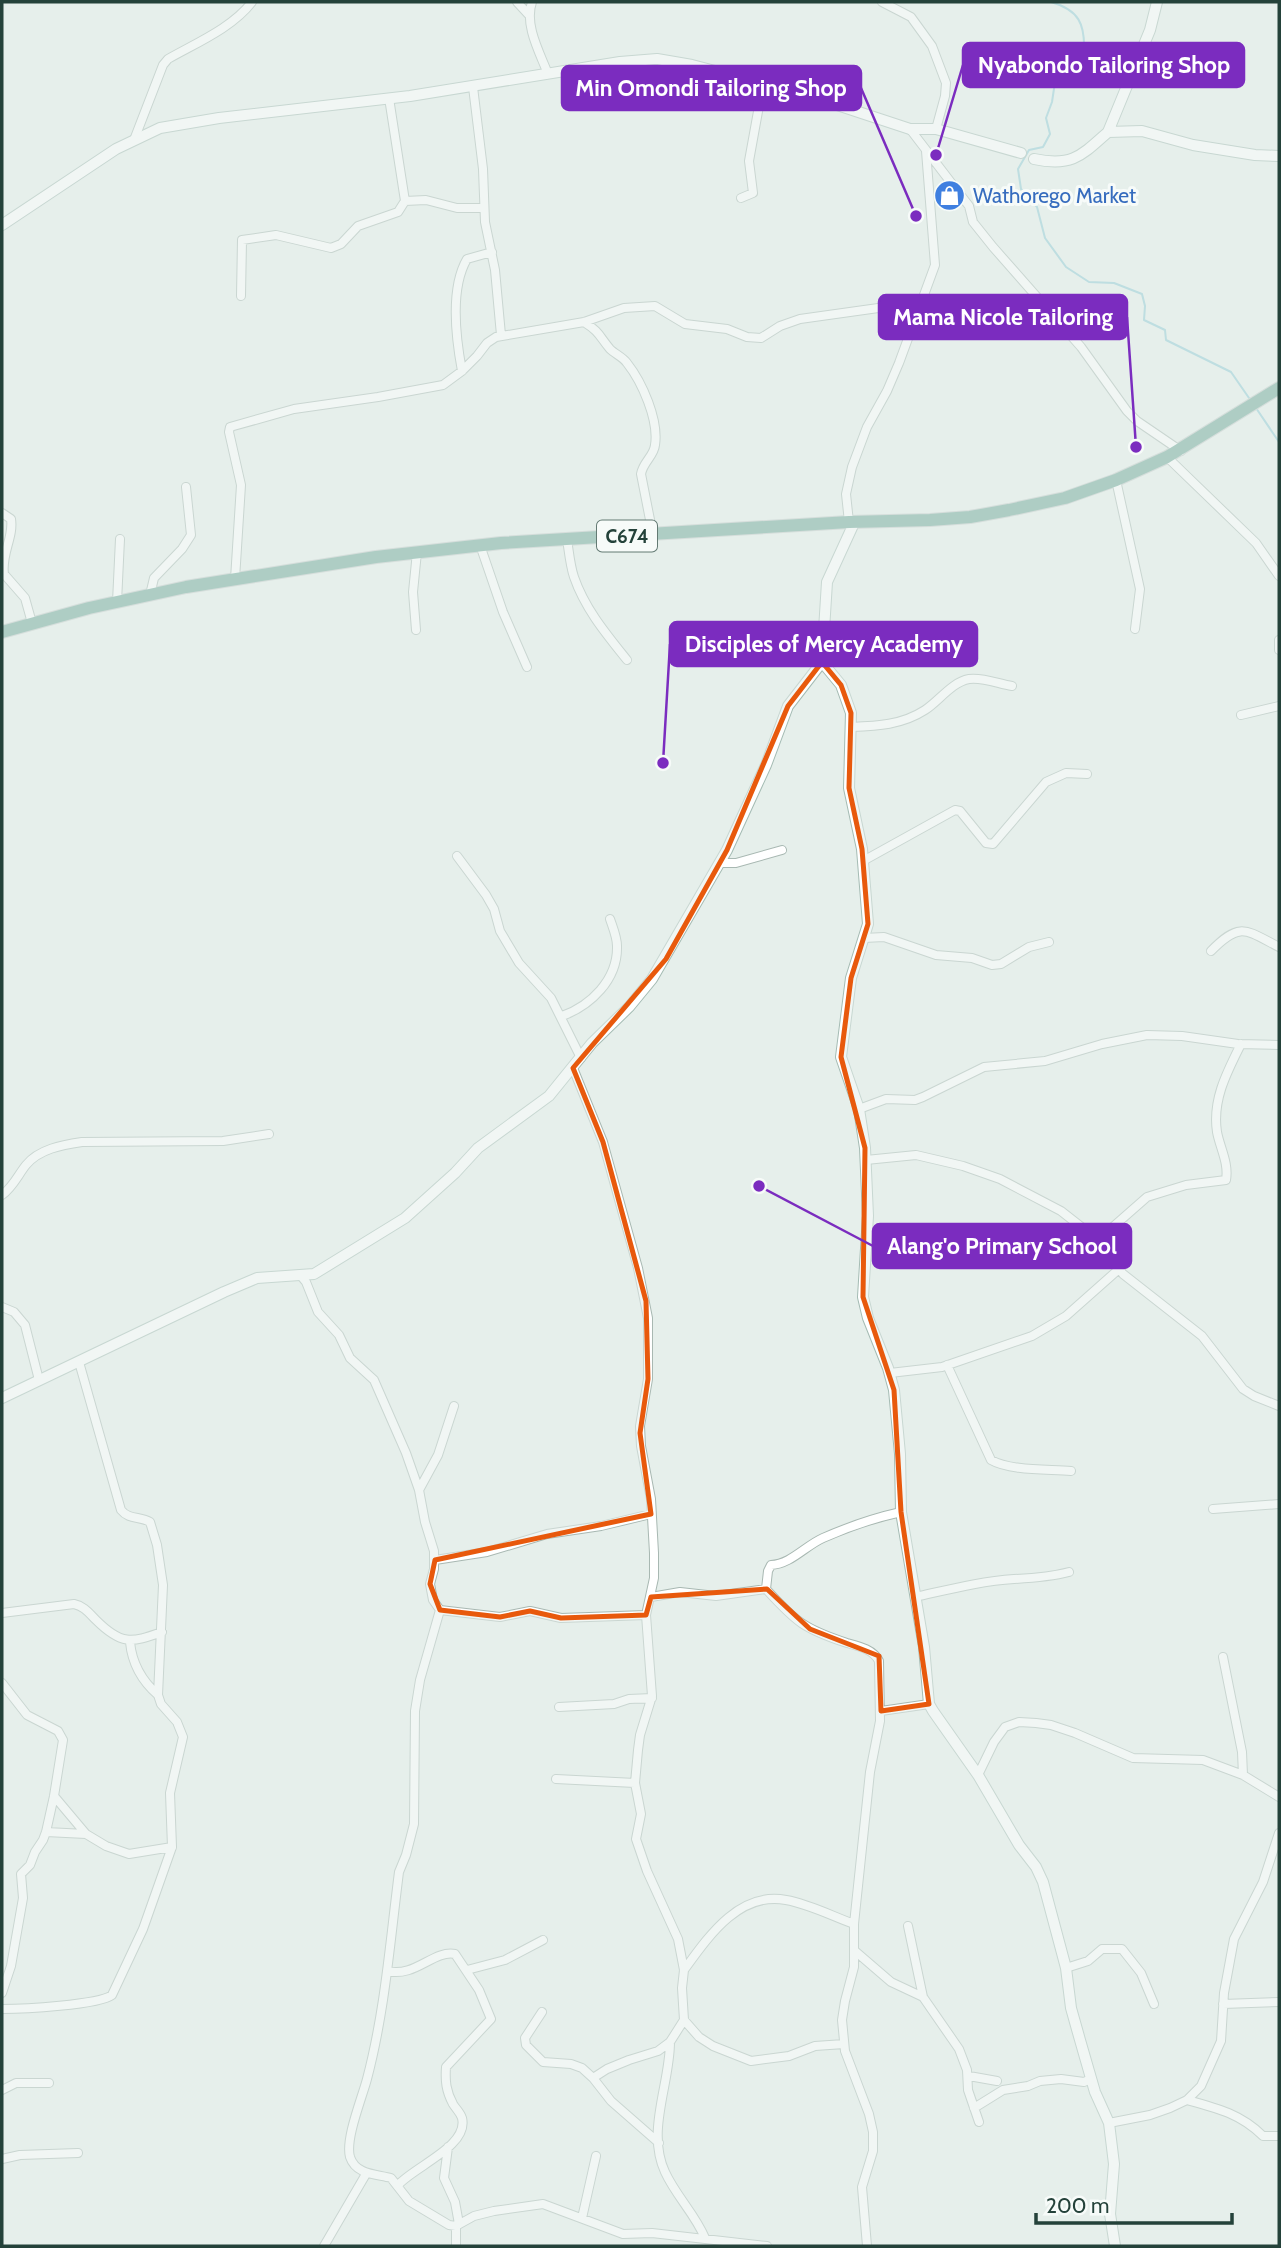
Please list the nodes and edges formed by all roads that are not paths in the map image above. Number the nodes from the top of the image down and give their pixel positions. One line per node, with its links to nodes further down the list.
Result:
1 (252, 2): 14 (street)
2 (517, 2): 6 (street)
3 (532, 2): 6 (street)
4 (883, 2): 12 (street)
5 (1157, 2): 13 (street)
6 (529, 15): 7 (street)
7 (548, 74): 8 (street); 9 (street)
8 (763, 84): 11 (street); 19 (street)
9 (473, 87): 10 (street); 21 (street)
10 (389, 99): 14 (street); 20 (street)
11 (910, 129): 12 (street); 15 (street)
12 (936, 129): 16 (street)
13 (1108, 132): 17 (street); 18 (street)
14 (134, 140): 22 (street)
15 (926, 151): 25 (street); 30 (street)
16 (1021, 153): 18 (street)
17 (1279, 156)
18 (1034, 159)
19 (740, 198)
20 (405, 201): 21 (street); 24 (street)
21 (484, 208): 23 (street)
22 (2, 225)
23 (492, 252): 27 (street); 28 (street)
24 (241, 296)
25 (921, 302): 26 (street); 34 (street)
26 (584, 322): 27 (street); 35 (street)
27 (500, 335): 28 (street)
28 (462, 371): 41 (street)
29 (1279, 388): 30 (main road, C674)
30 (1173, 452): 31 (main road, C674); 40 (street)
31 (1116, 480): 34 (main road, C674); 45 (street)
32 (186, 487): 42 (street)
33 (2, 513): 44 (street)
34 (852, 522): 35 (main road, C674); 51 (street)
35 (653, 535): 37 (main road, C674)
36 (120, 539): 43 (street)
37 (566, 539): 38 (main road, C674); 50 (street)
38 (480, 545): 39 (main road, C674); 52 (street)
39 (417, 552): 41 (main road, C674); 46 (street)
40 (1279, 576)
41 (235, 579): 42 (main road, C674)
42 (150, 595): 43 (main road, C674)
43 (117, 602): 44 (main road, C674)
44 (33, 624): 47 (main road, C674)
45 (1135, 629)
46 (416, 630)
47 (2, 632)
48 (1279, 640): 49 (street)
49 (1279, 650)
50 (627, 660)
51 (821, 662): 56 (street); 61 (street)
52 (527, 667)
53 (1012, 686): 56 (street)
54 (1279, 706): 55 (street)
55 (1241, 715)
56 (851, 727): 60 (street)
57 (1087, 775): 60 (street)
58 (782, 850): 61 (street)
59 (457, 856): 67 (street)
60 (863, 861): 63 (street)
61 (720, 863): 70 (street)
62 (610, 919): 67 (street)
63 (864, 938): 64 (street); 72 (street)
64 (1049, 942)
65 (1279, 947): 66 (street)
66 (1211, 951)
67 (562, 1016): 70 (street)
68 (1241, 1044): 69 (street); 72 (street); 76 (street)
69 (1279, 1045)
70 (581, 1058): 71 (street)
71 (573, 1068): 78 (street); 92 (street)
72 (859, 1109): 74 (street)
73 (269, 1134): 75 (street)
74 (866, 1160): 76 (street); 82 (street)
75 (2, 1195)
76 (1098, 1240): 77 (street)
77 (1119, 1269): 81 (street); 86 (street)
78 (301, 1276): 80 (street); 88 (street)
79 (2, 1307): 83 (street)
80 (79, 1362): 83 (street); 101 (street)
81 (947, 1365): 82 (street); 87 (street)
82 (890, 1373): 91 (street)
83 (39, 1380): 84 (street)
84 (2, 1398)
85 (454, 1406): 88 (street)
86 (1278, 1407)
87 (1071, 1471)
88 (419, 1490): 93 (street)
89 (1279, 1504): 90 (street)
90 (1213, 1509)
91 (901, 1512): 95 (street); 97 (street)
92 (651, 1514): 93 (street); 96 (street)
93 (435, 1560): 98 (street)
94 (1069, 1572): 97 (street)
95 (766, 1589): 96 (street); 109 (street)
96 (651, 1597): 100 (street)
97 (915, 1597): 107 (street)
98 (440, 1610): 100 (street); 129 (street)
99 (2, 1614): 102 (street)
100 (646, 1615): 106 (street)
101 (162, 1632): 102 (street); 105 (street)
102 (130, 1642): 105 (street)
103 (1223, 1657): 111 (street)
104 (2, 1683): 114 (street)
105 (158, 1695): 119 (street)
106 (652, 1698): 108 (street); 113 (street)
107 (929, 1703): 109 (street); 110 (street)
108 (559, 1707)
109 (881, 1711): 120 (street)
110 (978, 1775): 111 (street); 126 (street)
111 (1243, 1775): 115 (street)
112 (556, 1779): 113 (street)
113 (635, 1783): 128 (street)
114 (54, 1796): 116 (street); 118 (street)
115 (1279, 1797)
116 (46, 1832): 118 (street); 123 (street)
117 (1279, 1833): 134 (street)
118 (86, 1834): 119 (street)
119 (172, 1847): 135 (street)
120 (853, 1924): 125 (street); 128 (street)
121 (908, 1926): 131 (street)
122 (543, 1940): 127 (street)
123 (13, 1948): 124 (street); 130 (street)
124 (2, 1949)
125 (855, 1951): 131 (street); 139 (street)
126 (1066, 1968): 133 (street); 142 (street)
127 (467, 1970): 129 (street); 152 (street)
128 (684, 1970): 137 (street)
129 (387, 1971): 156 (street)
130 (2, 1993)
131 (923, 1997): 140 (street)
132 (1279, 2002): 134 (street)
133 (1154, 2004)
134 (1223, 2004): 146 (street)
135 (2, 2010)
136 (542, 2012): 141 (street)
137 (684, 2020): 138 (street); 139 (street)
138 (670, 2042): 141 (street); 151 (street)
139 (844, 2044): 164 (street)
140 (969, 2076): 143 (street); 147 (street)
141 (593, 2078): 151 (street)
142 (1091, 2079): 147 (street); 149 (street)
143 (997, 2081)
144 (49, 2082): 145 (street)
145 (2, 2090)
146 (1187, 2100): 149 (street); 150 (street)
147 (974, 2108): 148 (street)
148 (979, 2122)
149 (1109, 2123): 165 (street)
150 (1279, 2136)
151 (659, 2143): 160 (street)
152 (448, 2147): 157 (street); 159 (street)
153 (78, 2153): 155 (street)
154 (596, 2156): 158 (street)
155 (2, 2159)
156 (366, 2174): 157 (street); 161 (street)
157 (398, 2185): 159 (street)
158 (582, 2218): 159 (street); 160 (street)
159 (457, 2225): 162 (street)
160 (711, 2241): 163 (street)
161 (324, 2246)
162 (456, 2246)
163 (767, 2246)
164 (867, 2246)
165 (1115, 2246)

